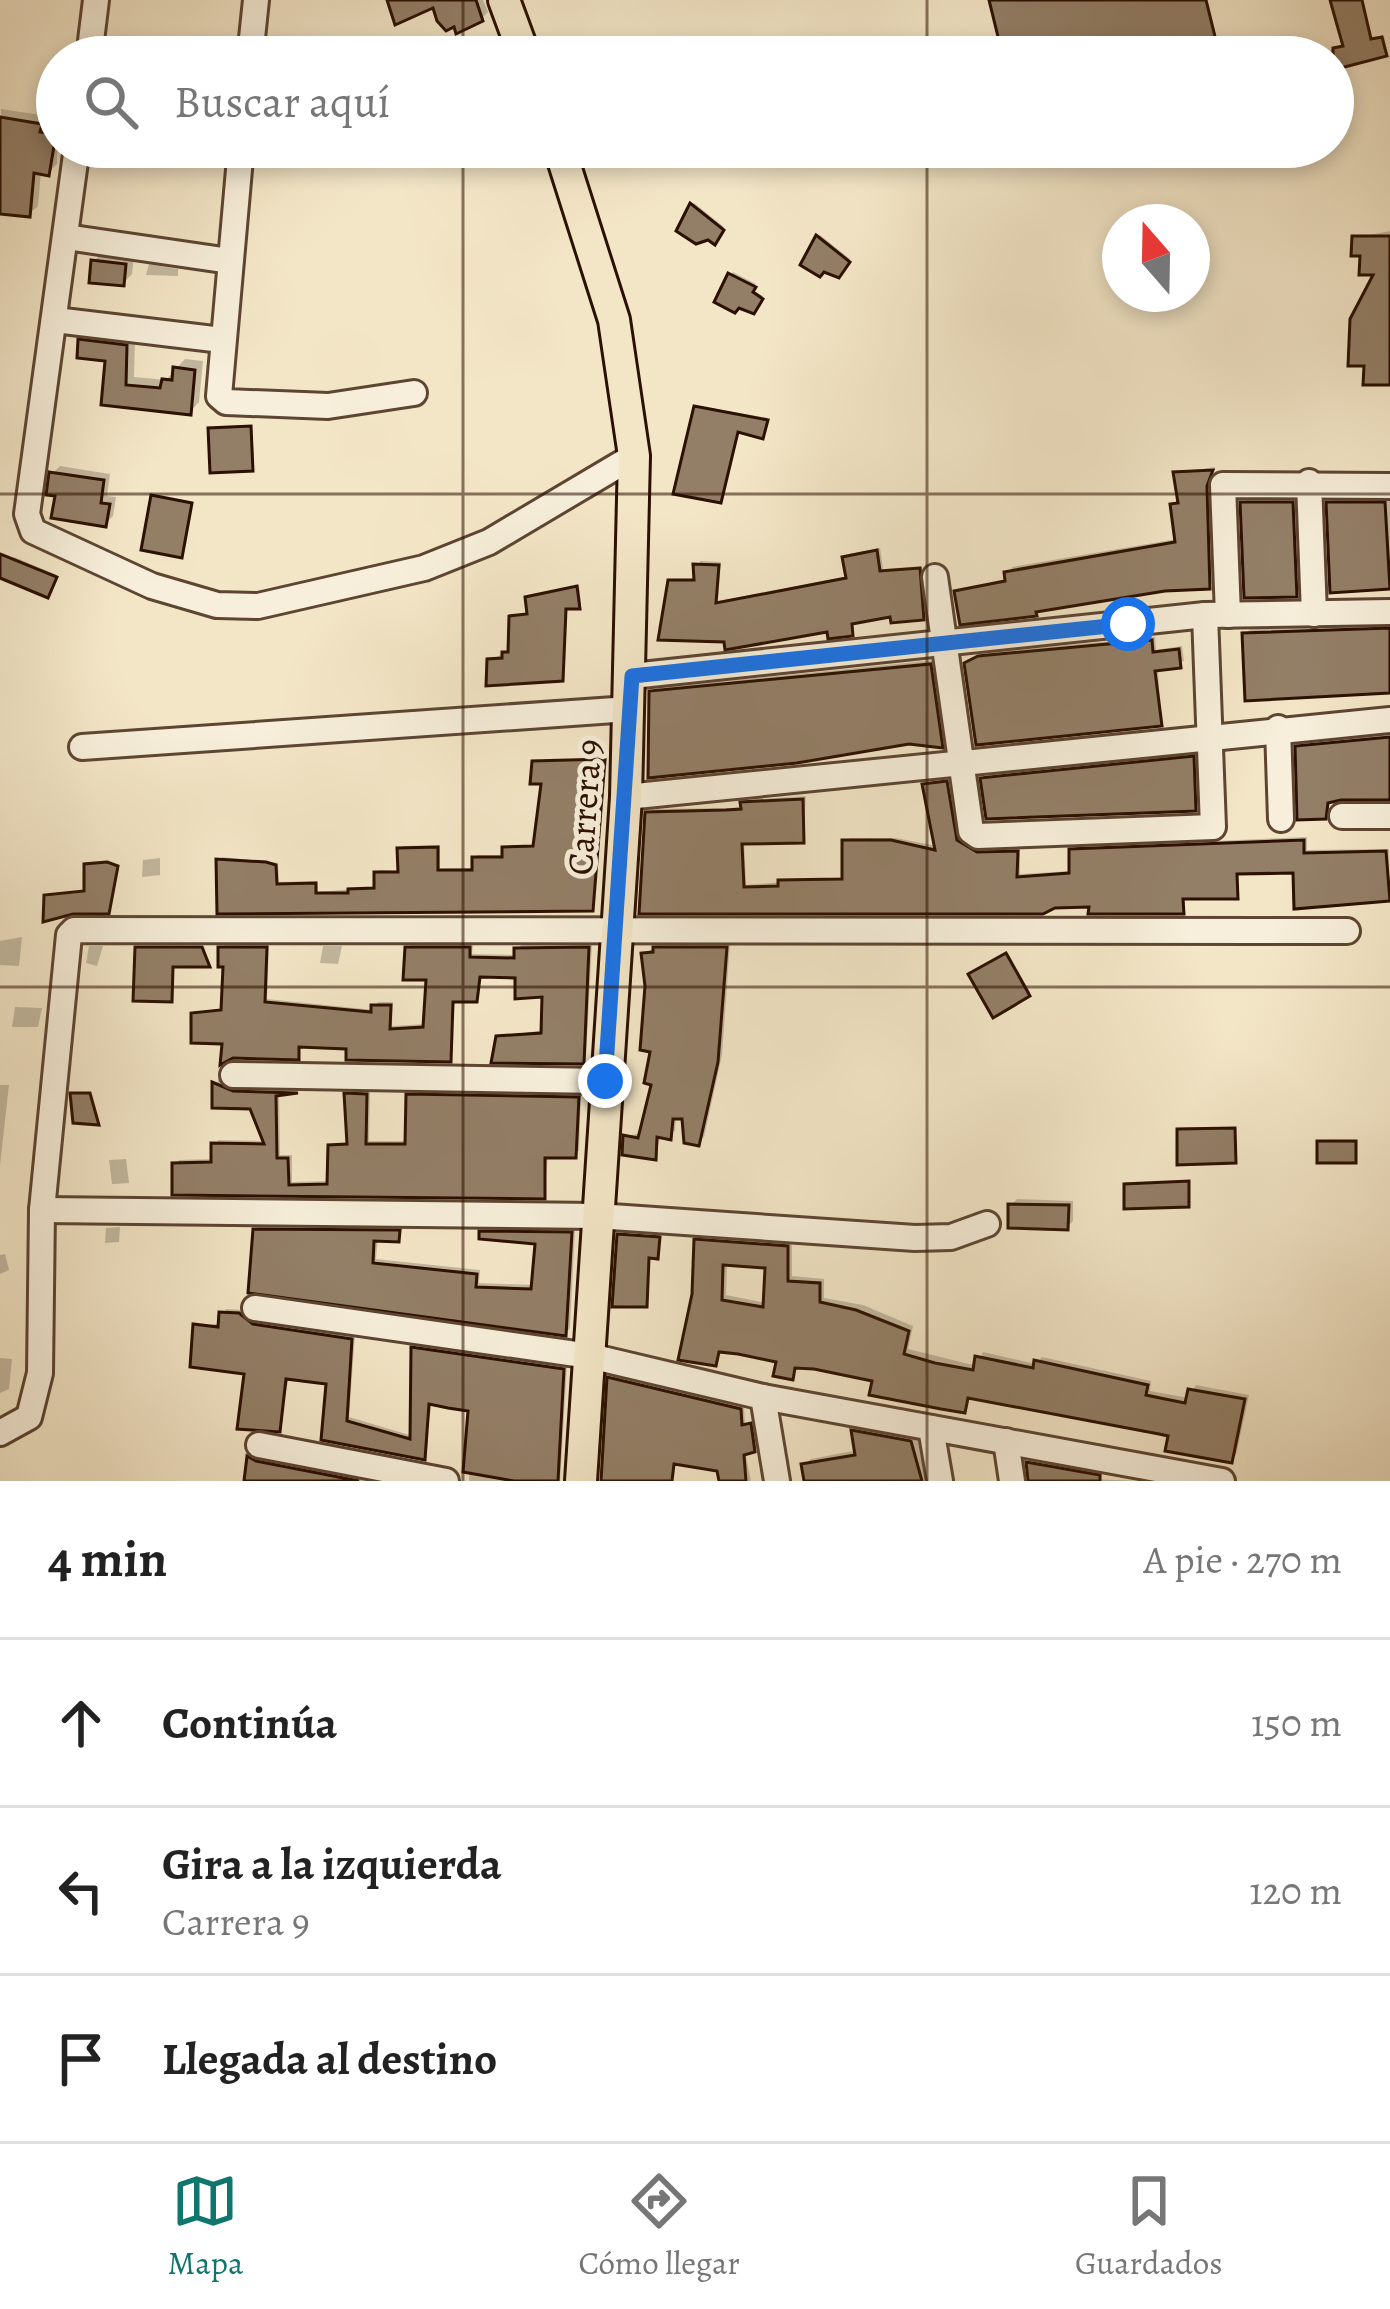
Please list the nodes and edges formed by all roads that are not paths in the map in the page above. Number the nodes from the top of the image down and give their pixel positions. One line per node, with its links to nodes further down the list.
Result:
1 (96, 0): 4 (street)
2 (256, 0): 5 (street)
3 (504, 0): 6 (main road)
4 (92, 36)
5 (252, 36)
6 (517, 36)
7 (74, 168): 10 (street)
8 (239, 168): 11 (street)
9 (566, 168): 15 (main road, Carrera 9)
10 (66, 237): 11 (street); 12 (street)
11 (230, 261): 13 (street)
12 (55, 320): 13 (street); 15 (street)
13 (222, 340): 14 (street)
14 (414, 393)
15 (634, 456): 23 (main road, Carrera 9)
16 (1310, 482): 17 (street); 20 (street); 21 (street)
17 (1390, 486)
18 (934, 577): 22 (street)
19 (1390, 612): 20 (street)
20 (1314, 614): 21 (street)
21 (1217, 615): 22 (street); 27 (street)
22 (941, 644): 23 (street); 29 (street)
23 (632, 676): 24 (main road, Carrera 9)
24 (629, 709): 28 (street); 30 (main road, Carrera 9)
25 (1390, 720): 26 (street)
26 (1278, 728): 27 (street); 33 (street)
27 (1211, 734): 29 (street); 29 (street)
28 (82, 747)
29 (958, 762): 30 (street)
30 (626, 797): 35 (main road, Carrera 9)
31 (1390, 816): 32 (street)
32 (1342, 817)
33 (1281, 819)
34 (1347, 932): 35 (street)
35 (614, 934): 37 (main road, Carrera 9); 38 (street)
36 (233, 1075): 37 (street)
37 (605, 1081): 39 (main road, Carrera 9)
38 (42, 1210): 39 (street); 45 (street)
39 (598, 1216): 40 (street); 42 (main road, Carrera 9)
40 (987, 1224)
41 (255, 1308): 42 (street)
42 (590, 1356): 43 (street); 50 (main road, Carrera 9)
43 (763, 1397): 44 (street); 51 (street)
44 (932, 1428): 46 (street); 52 (street)
45 (0, 1433)
46 (1006, 1442): 48 (street); 53 (street)
47 (260, 1445): 49 (street)
48 (1175, 1477): 54 (street)
49 (446, 1481)
50 (581, 1481)
51 (777, 1481)
52 (940, 1481)
53 (1012, 1481)
54 (1222, 1481)

